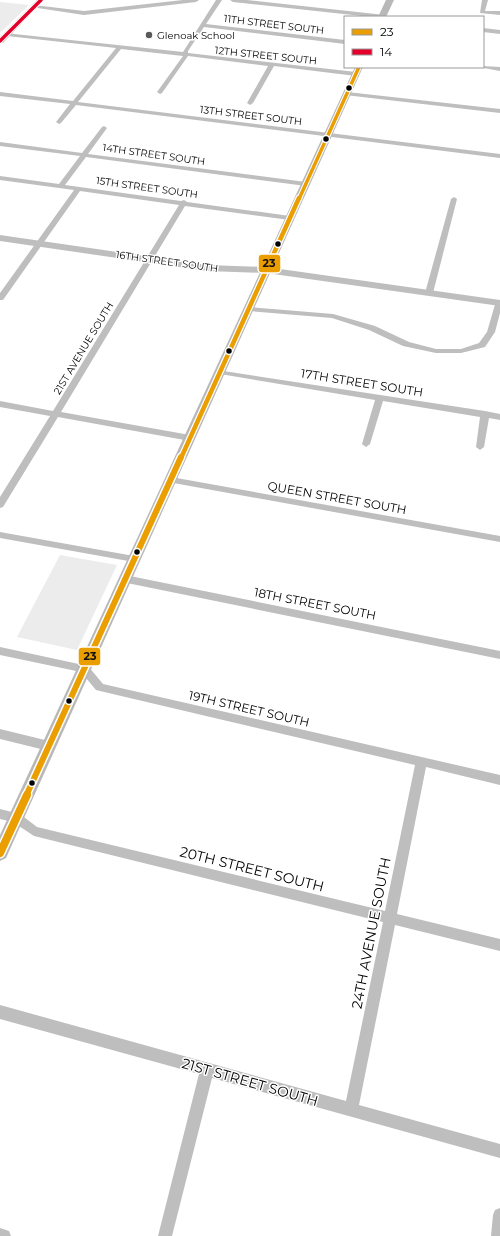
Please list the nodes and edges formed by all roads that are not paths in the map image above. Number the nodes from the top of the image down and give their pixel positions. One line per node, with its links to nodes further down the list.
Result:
1 (41, 0): 8 (street)
2 (126, 0): 9 (street)
3 (196, 0): 9 (street)
4 (219, 0): 13 (street)
5 (233, 0): 11 (street)
6 (390, 0): 12 (main road)
7 (486, 0): 10 (street)
8 (34, 7): 9 (street); 16 (street)
9 (119, 9)
10 (500, 14)
11 (374, 16)
12 (383, 16)
13 (202, 25): 18 (street, 11TH STREET SOUTH); 20 (street)
14 (484, 30): 15 (street)
15 (500, 32)
16 (7, 34): 17 (street); 19 (street, 12TH STREET SOUTH)
17 (0, 41)
18 (344, 42)
19 (120, 47): 20 (street, 12TH STREET SOUTH); 28 (street)
20 (186, 55): 21 (street, 12TH STREET SOUTH); 25 (street)
21 (272, 64): 24 (street, 12TH STREET SOUTH); 29 (street)
22 (484, 67): 23 (street)
23 (500, 69)
24 (358, 70): 27 (main road)
25 (160, 92)
26 (0, 94): 28 (street, 13TH STREET SOUTH)
27 (347, 94): 30 (street); 33 (main road)
28 (74, 103): 31 (street); 33 (street, 13TH STREET SOUTH)
29 (250, 103)
30 (500, 111)
31 (59, 122)
32 (104, 128): 35 (street)
33 (328, 135): 36 (street, 13TH STREET SOUTH); 38 (main road)
34 (0, 144): 35 (street, 14TH STREET SOUTH)
35 (84, 155): 38 (street, 14TH STREET SOUTH); 39 (street)
36 (500, 156)
37 (0, 178): 39 (street, 15TH STREET SOUTH)
38 (306, 184): 43 (main road)
39 (62, 185): 40 (street, 15TH STREET SOUTH)
40 (79, 188): 42 (street, 15TH STREET SOUTH); 45 (street)
41 (454, 199): 48 (street)
42 (184, 202): 43 (street, 15TH STREET SOUTH); 46 (street, 21ST AVENUE SOUTH)
43 (290, 218): 47 (main road)
44 (0, 238): 45 (street, 16TH STREET SOUTH)
45 (40, 244): 46 (street, 16TH STREET SOUTH); 49 (street)
46 (149, 260): 47 (street, 16TH STREET SOUTH); 55 (street, 21ST AVENUE SOUTH)
47 (266, 270): 48 (street, 16TH STREET SOUTH); 51 (main road)
48 (428, 293): 50 (street, 16TH STREET SOUTH)
49 (0, 298)
50 (499, 303): 51 (street)
51 (249, 309): 52 (main road)
52 (220, 372): 53 (street, 17TH STREET SOUTH); 58 (main road)
53 (380, 398): 56 (street, 17TH STREET SOUTH); 59 (street)
54 (0, 404): 55 (street)
55 (55, 414): 58 (street); 62 (street, 21ST AVENUE SOUTH)
56 (485, 414): 57 (street, 17TH STREET SOUTH); 60 (street)
57 (500, 417)
58 (190, 438): 61 (main road)
59 (366, 444)
60 (480, 447)
61 (170, 480): 64 (street, QUEEN STREET SOUTH); 65 (main road)
62 (0, 505)
63 (0, 535): 65 (street)
64 (500, 539)
65 (134, 559): 66 (main road)
66 (125, 579): 68 (street, 18TH STREET SOUTH); 69 (main road)
67 (0, 651): 69 (street)
68 (500, 655)
69 (84, 669): 71 (main road); 72 (street, 19TH STREET SOUTH)
70 (0, 734): 71 (street)
71 (49, 746): 75 (main road)
72 (421, 763): 73 (street, 19TH STREET SOUTH); 77 (street, 24TH AVENUE SOUTH)
73 (500, 780)
74 (0, 814): 75 (street, 20TH STREET SOUTH)
75 (16, 818): 76 (main road); 77 (street, 20TH STREET SOUTH)
76 (0, 853)
77 (389, 919): 78 (street, 20TH STREET SOUTH); 81 (street, 24TH AVENUE SOUTH)
78 (500, 945)
79 (0, 1012): 80 (street, 21ST STREET SOUTH)
80 (207, 1070): 81 (street, 21ST STREET SOUTH); 86 (street)
81 (351, 1110): 82 (street, 21ST STREET SOUTH)
82 (500, 1152)
83 (500, 1215): 87 (street)
84 (0, 1235): 85 (street)
85 (4, 1236)
86 (165, 1236)
87 (498, 1236)

